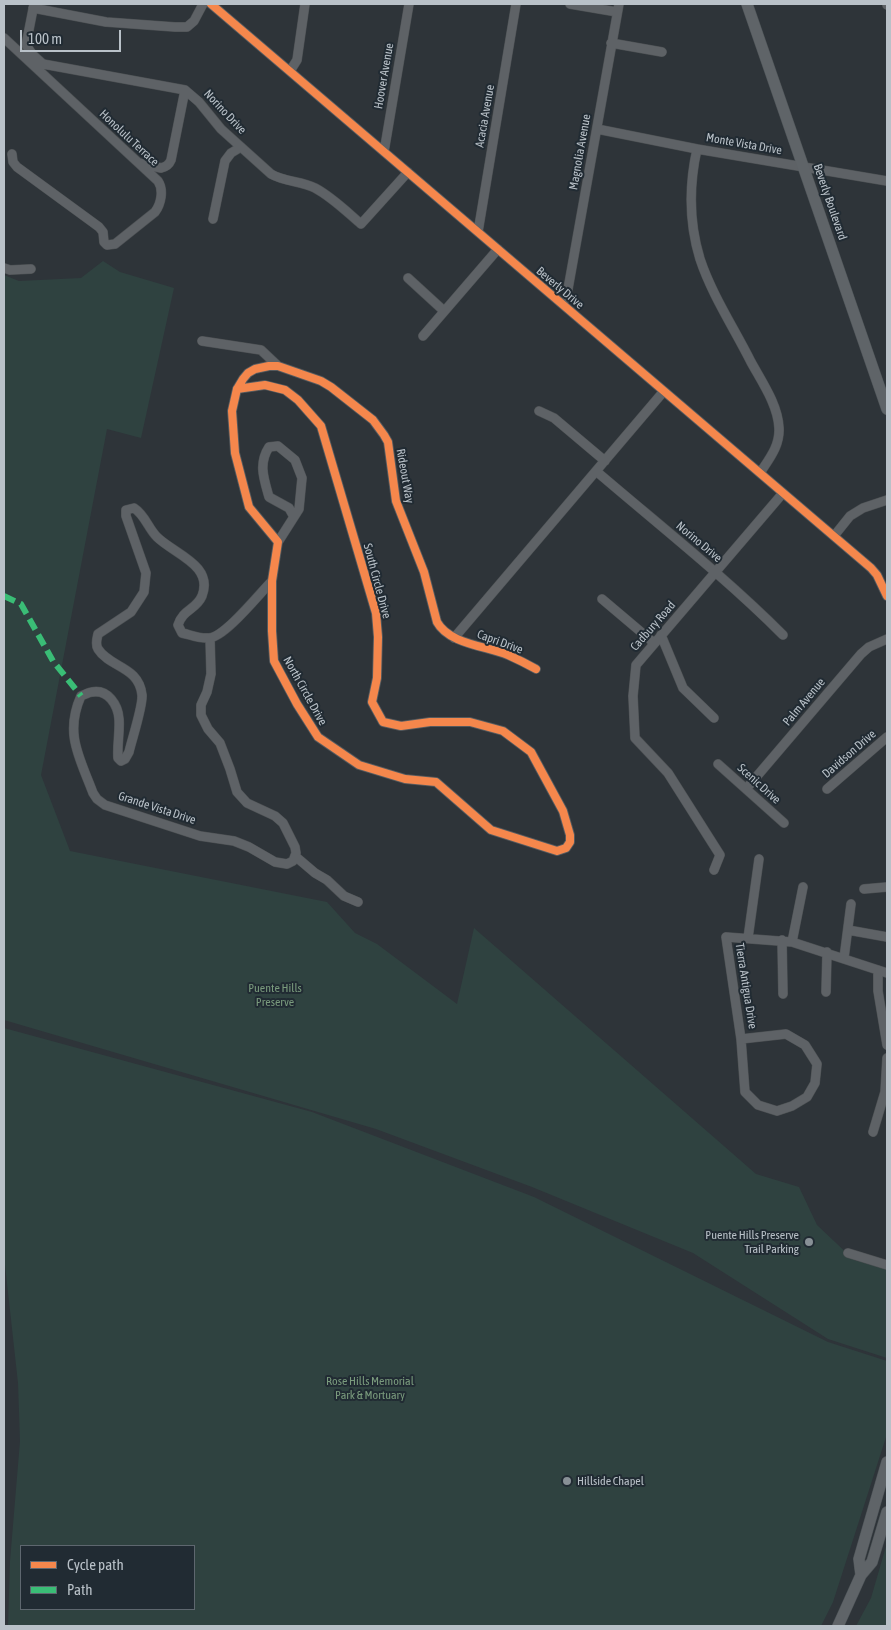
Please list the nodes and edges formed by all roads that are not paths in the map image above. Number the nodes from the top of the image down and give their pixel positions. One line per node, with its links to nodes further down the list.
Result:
1 (203, 4): 8 (street)
2 (211, 4): 13 (street, Beverly Drive)
3 (305, 4): 13 (street)
4 (409, 4): 18 (street, Hoover Avenue)
5 (516, 4): 25 (street, Acacia Avenue)
6 (570, 4): 9 (street)
7 (747, 4): 21 (main road, Beverly Boulevard)
8 (33, 6): 14 (street, Norino Drive)
9 (618, 8): 11 (street, Magnolia Avenue)
10 (4, 38): 20 (street, Honolulu Terrace)
11 (611, 43): 12 (street); 15 (street, Magnolia Avenue)
12 (662, 52)
13 (290, 72): 18 (street, Beverly Drive)
14 (185, 90): 16 (street, Norino Drive); 20 (street)
15 (597, 129): 17 (street, Monte Vista Drive); 30 (street, Magnolia Avenue)
16 (241, 147): 22 (street, Norino Drive); 24 (street)
17 (697, 149): 21 (street, Monte Vista Drive); 41 (street)
18 (384, 152): 22 (street, Beverly Drive)
19 (12, 154): 20 (street, Honolulu Terrace)
20 (138, 163)
21 (804, 168): 23 (street, Monte Vista Drive); 37 (main road, Beverly Boulevard)
22 (408, 172): 25 (street, Beverly Drive)
23 (887, 181)
24 (213, 219)
25 (478, 232): 26 (street, Beverly Drive)
26 (498, 249): 30 (street, Beverly Drive); 31 (street)
27 (4, 268): 28 (street)
28 (31, 269)
29 (408, 278): 31 (street)
30 (562, 303): 36 (street, Beverly Drive)
31 (444, 311): 32 (street)
32 (422, 336)
33 (202, 341): 34 (street)
34 (278, 366): 35 (street); 54 (street, Rideout Way)
35 (236, 390): 46 (street); 64 (street, South Circle Drive)
36 (664, 391): 39 (street); 41 (street, Beverly Drive)
37 (887, 409)
38 (539, 411): 39 (street)
39 (605, 461): 40 (street)
40 (596, 471): 47 (street, Norino Drive); 54 (street)
41 (760, 473): 42 (street, Beverly Drive)
42 (783, 493): 45 (street, Beverly Drive); 47 (street, Cadbury Road)
43 (887, 500): 45 (street)
44 (294, 517): 44 (street); 46 (street)
45 (834, 536): 49 (street, Beverly Drive)
46 (278, 542): 48 (street, North Circle Drive)
47 (715, 572): 51 (street, Cadbury Road); 52 (street, Norino Drive)
48 (272, 581): 53 (street); 64 (street, North Circle Drive)
49 (887, 596)
50 (602, 599): 56 (street)
51 (661, 635): 56 (street, Cadbury Road); 58 (street)
52 (783, 636)
53 (210, 638): 65 (street); 65 (street, Grande Vista Drive)
54 (454, 638): 57 (street, Capri Drive)
55 (887, 639): 61 (street, Palm Avenue)
56 (654, 643): 67 (street, Cadbury Road)
57 (536, 669)
58 (714, 718)
59 (887, 737): 62 (street, Davidson Drive)
60 (718, 764): 61 (street, Scenic Drive)
61 (746, 789): 63 (street, Scenic Drive)
62 (827, 789)
63 (784, 823)
64 (557, 851)
65 (295, 856): 71 (street)
66 (759, 859): 75 (street)
67 (714, 870)
68 (802, 887): 77 (street)
69 (887, 887): 70 (street)
70 (864, 889)
71 (358, 902)
72 (851, 904): 73 (street)
73 (848, 930): 74 (street); 79 (street)
74 (887, 936)
75 (748, 938): 76 (street); 83 (street, Tierra Antigua Drive)
76 (782, 940): 77 (street); 82 (street)
77 (792, 942): 78 (street)
78 (827, 952): 79 (street); 81 (street)
79 (844, 958): 80 (street)
80 (883, 971): 84 (street)
81 (826, 992)
82 (783, 994)
83 (742, 1039): 83 (street, Tierra Antigua Drive)
84 (887, 1045)
85 (887, 1058): 86 (street)
86 (873, 1132)
87 (848, 1253): 88 (street)
88 (887, 1265)
89 (887, 1462): 91 (main road)
90 (887, 1512): 91 (main road)
91 (861, 1575): 92 (main road)
92 (838, 1626)

